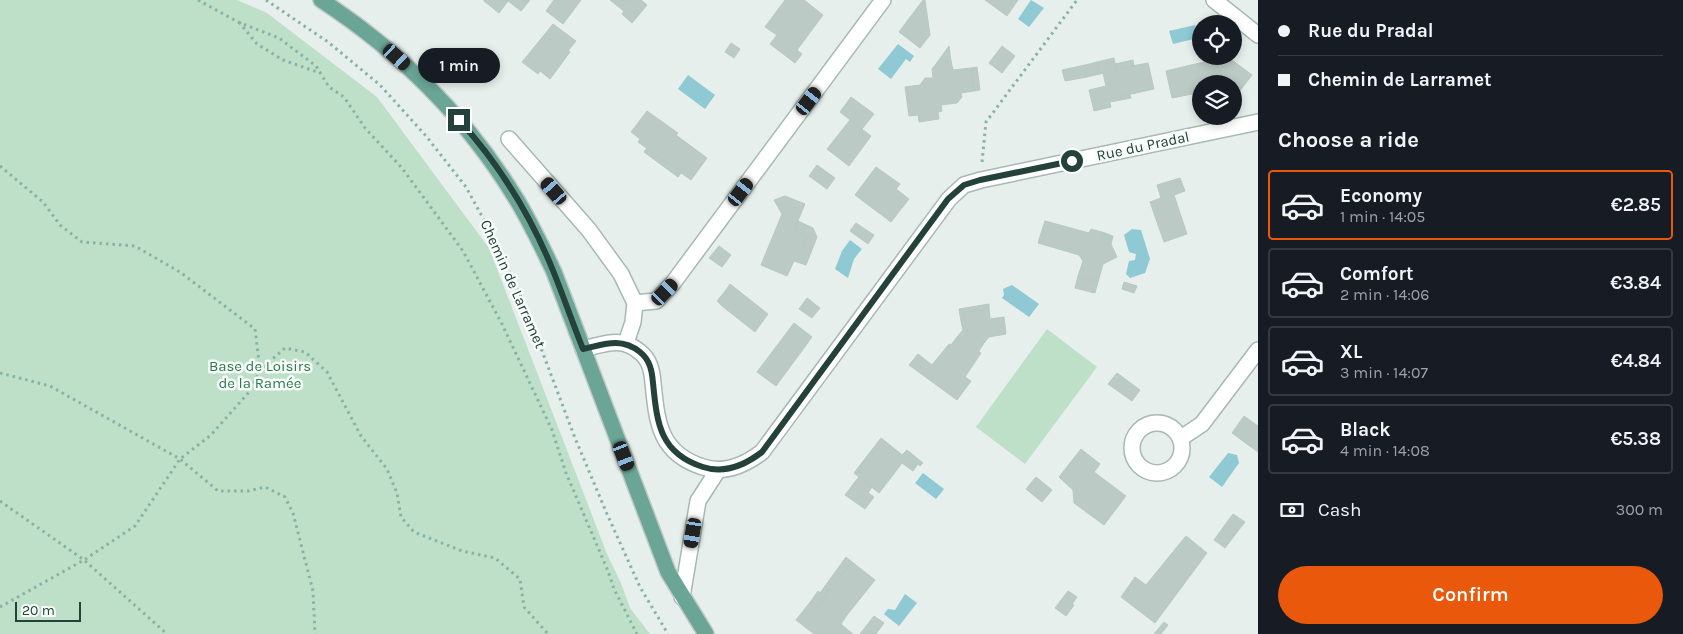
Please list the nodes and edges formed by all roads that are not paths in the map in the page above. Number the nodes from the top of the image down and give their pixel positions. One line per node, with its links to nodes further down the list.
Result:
1 (321, 0): 9 (main road)
2 (883, 0): 7 (street)
3 (1214, 0): 4 (street)
4 (1256, 29)
5 (1258, 122): 12 (street, Rue du Pradal)
6 (509, 139): 7 (street)
7 (635, 303): 8 (street)
8 (626, 343): 9 (street); 12 (street, Rue du Pradal)
9 (583, 349): 13 (main road)
10 (1258, 350): 11 (street)
11 (1181, 438)
12 (718, 470): 13 (street)
13 (682, 597): 14 (main road)
14 (706, 634)

